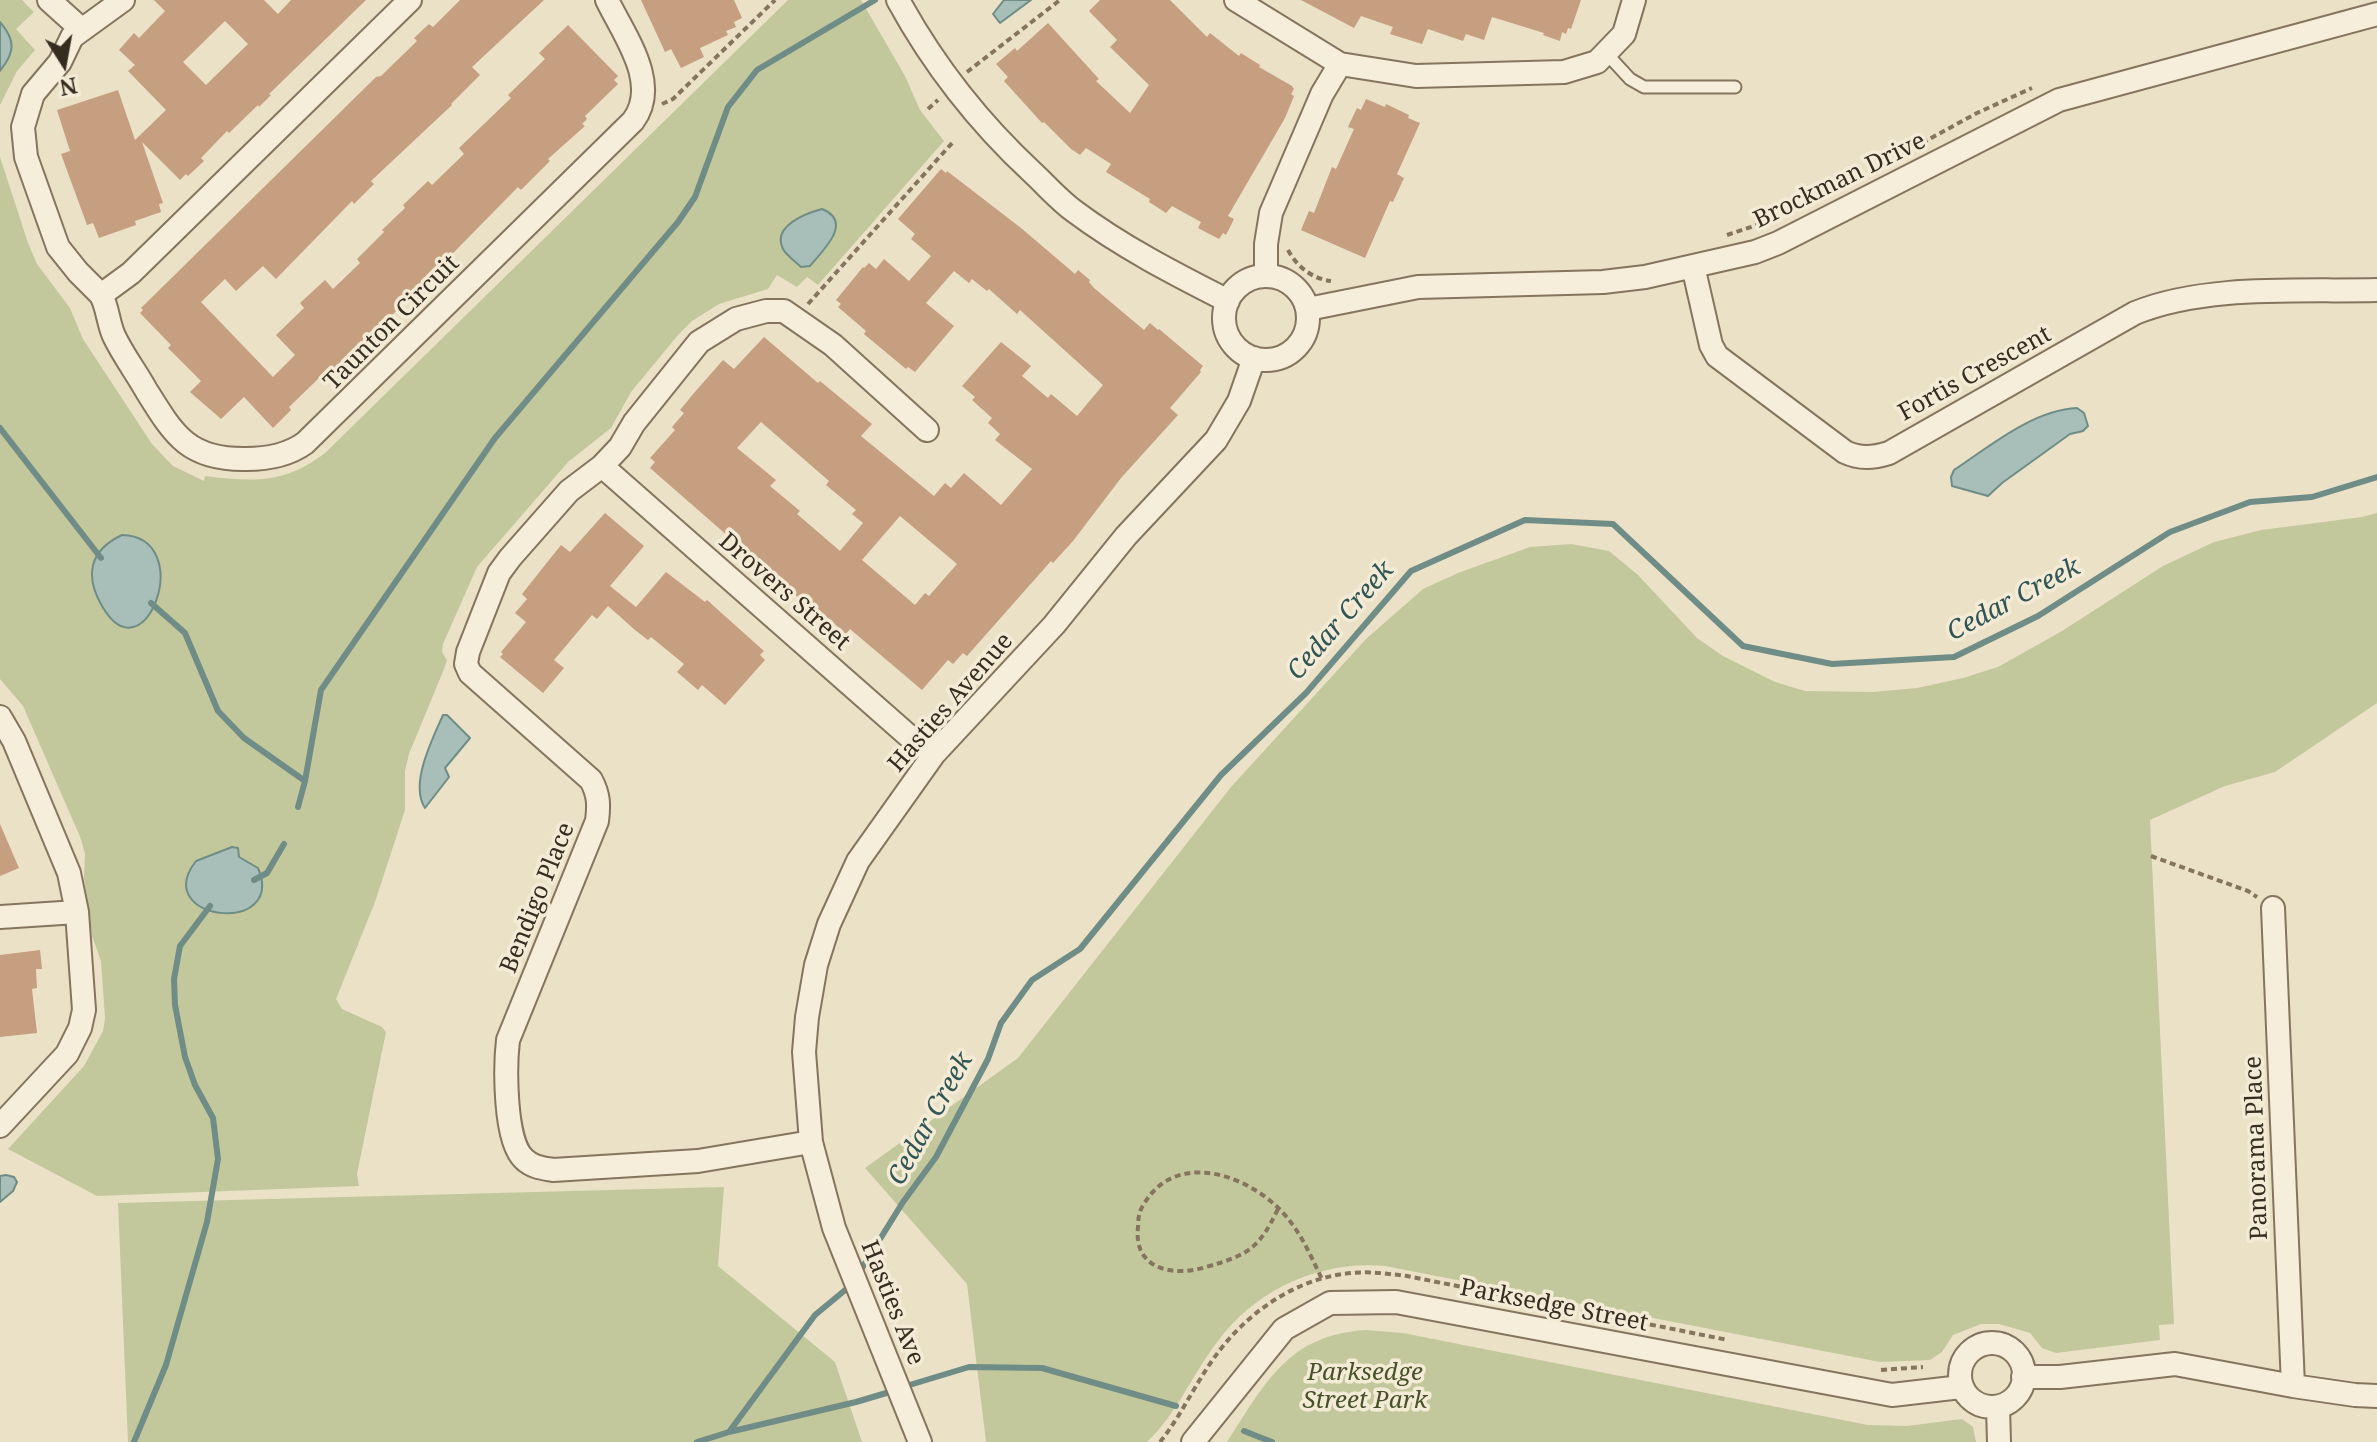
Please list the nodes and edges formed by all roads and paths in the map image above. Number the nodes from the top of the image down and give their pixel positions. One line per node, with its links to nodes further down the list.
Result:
1 (49, 0): 11 (street)
2 (123, 0): 11 (street, Taunton Circuit)
3 (410, 0): 28 (street)
4 (607, 0): 28 (street, Taunton Circuit)
5 (775, 0): 17 (path)
6 (898, 0): 15 (street)
7 (1060, 0): 15 (path)
8 (1236, 0): 13 (street)
9 (1634, 0): 12 (street)
10 (2377, 14): 24 (street, Brockman Drive)
11 (80, 28): 28 (street, Taunton Circuit)
12 (1606, 53): 13 (street); 16 (lane)
13 (1340, 64): 25 (street)
14 (2038, 85): 20 (path)
15 (952, 86): 18 (path); 29 (street)
16 (1735, 87)
17 (655, 108)
18 (928, 109)
19 (953, 142): 31 (path)
20 (1922, 144)
21 (1777, 219): 22 (path)
22 (1724, 236)
23 (1280, 246): 26 (path)
24 (1693, 266): 27 (street, Fortis Crescent); 30 (street, Brockman Drive)
25 (1266, 276): 29 (street); 30 (street)
26 (1338, 282)
27 (2377, 290)
28 (101, 295)
29 (1228, 301): 32 (street)
30 (1308, 309): 32 (street)
31 (795, 318): 33 (street, Bendigo Place); 34 (street, Bendigo Place)
32 (1254, 358): 36 (street, Hasties Avenue)
33 (927, 430)
34 (602, 466): 36 (street, Drovers Street); 43 (street, Bendigo Place)
35 (0, 717): 40 (street)
36 (934, 754): 43 (street, Hasties Avenue)
37 (2151, 856): 38 (path)
38 (2248, 891)
39 (2273, 908): 48 (street, Panorama Place)
40 (77, 912): 41 (street); 42 (street)
41 (0, 917)
42 (0, 1126)
43 (811, 1142): 44 (street, Hasties Avenue)
44 (820, 1182): 52 (street, Hasties Ave)
45 (1278, 1209): 45 (path); 46 (path)
46 (1322, 1279)
47 (2023, 1377): 48 (street); 49 (street); 51 (street)
48 (2293, 1386): 50 (street)
49 (1961, 1387): 51 (street); 53 (street, Parksedge Street)
50 (2377, 1396)
51 (1998, 1407): 54 (street)
52 (919, 1440)
53 (1193, 1442)
54 (1999, 1442)

